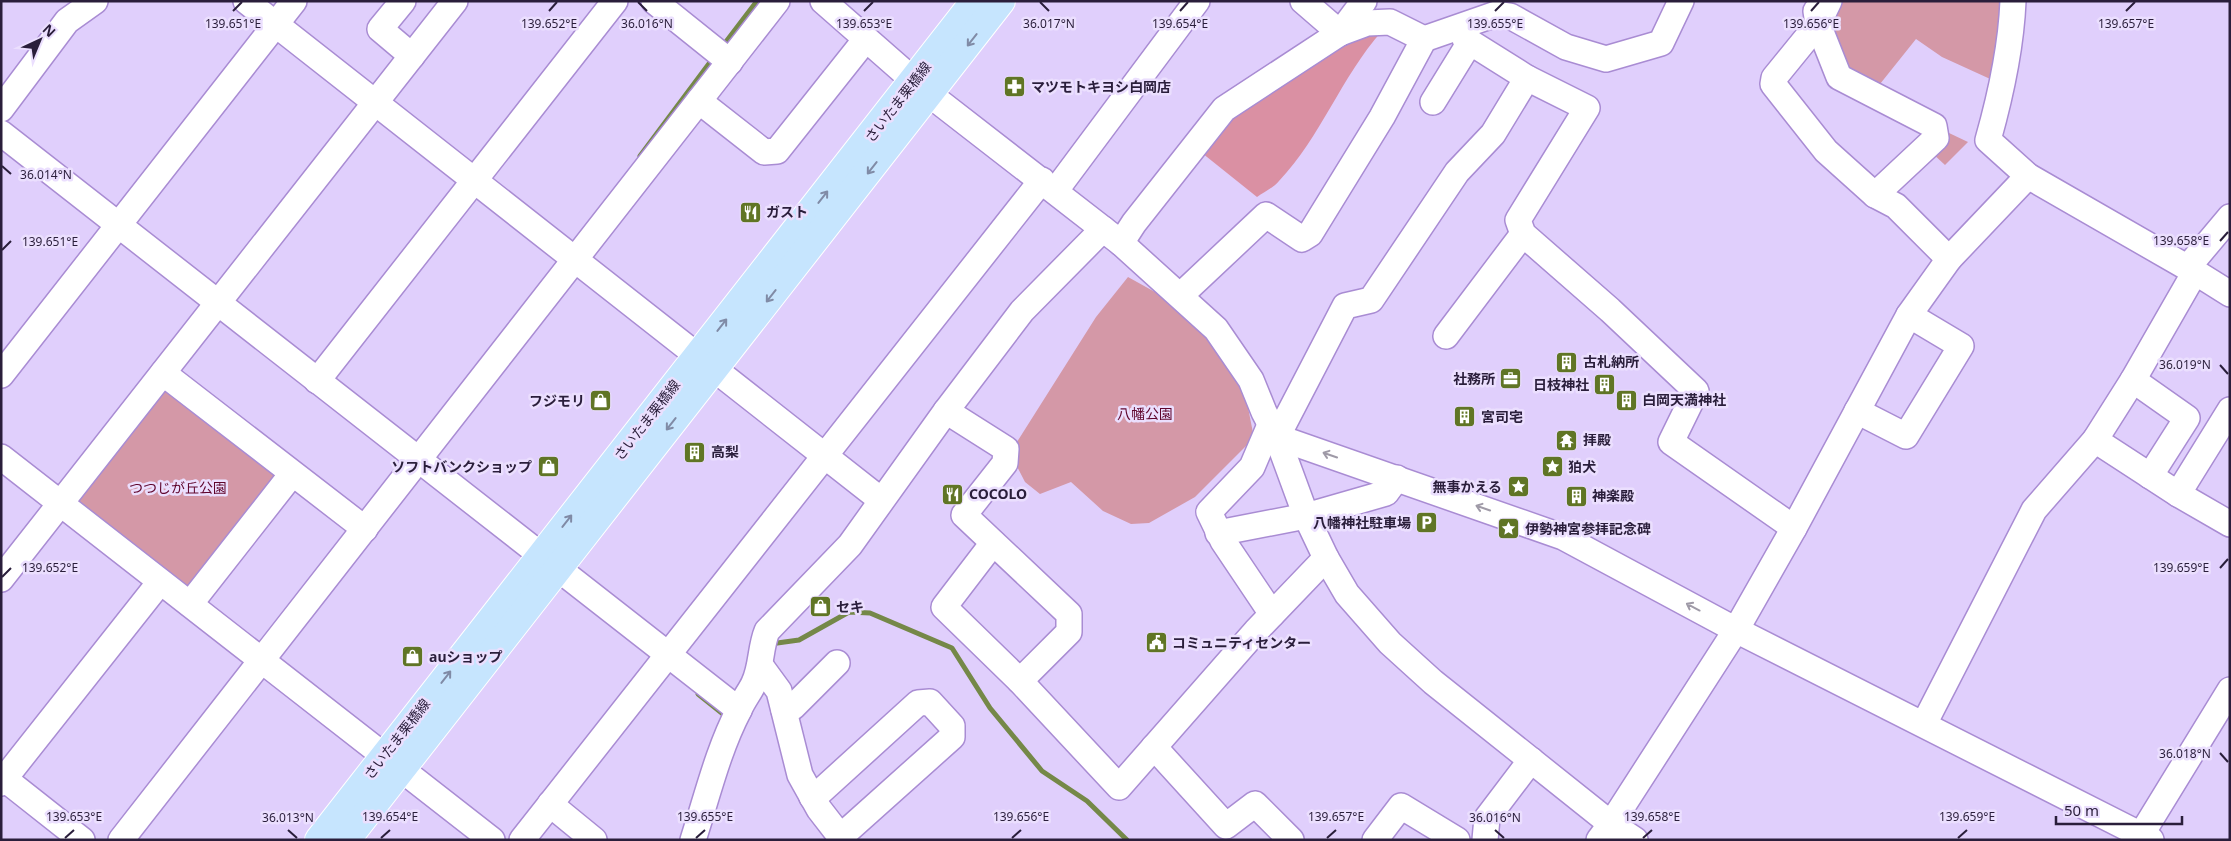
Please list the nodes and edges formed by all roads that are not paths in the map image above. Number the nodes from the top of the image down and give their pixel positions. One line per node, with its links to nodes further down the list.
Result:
1 (95, 1): 31 (street)
2 (246, 1): 20 (street)
3 (294, 1): 20 (street)
4 (403, 1): 24 (street)
5 (615, 1): 34 (street)
6 (654, 1): 25 (street)
7 (777, 1): 25 (street)
8 (823, 1): 23 (street)
9 (975, 1): 27 (main road, さいたま栗橋線)
10 (1001, 1): 27 (main road, さいたま栗橋線, one-way to 27)
11 (1197, 1): 35 (street)
12 (1303, 1): 21 (street)
13 (1364, 1): 21 (street)
14 (1681, 1): 18 (street)
15 (1829, 1): 19 (street)
16 (2013, 1): 33 (street)
17 (448, 4): 24 (street)
18 (1516, 9): 22 (street)
19 (1816, 13): 36 (street); 36 (street)
20 (276, 24): 30 (street); 38 (street)
21 (1340, 33): 22 (street); 40 (street)
22 (1424, 38): 45 (street)
23 (866, 39): 27 (street); 28 (street)
24 (412, 56): 30 (street)
25 (730, 62): 28 (street)
26 (1527, 78): 29 (street); 39 (street); 57 (street)
27 (922, 88): 35 (street); 49 (main road, さいたま栗橋線)
28 (699, 101): 42 (street)
29 (1433, 102)
30 (375, 103): 34 (street); 46 (street)
31 (1, 109)
32 (1, 133): 38 (street)
33 (2028, 176): 41 (street); 43 (street)
34 (474, 181): 42 (street); 53 (street)
35 (1048, 185): 40 (street); 59 (street)
36 (1875, 195): 41 (street)
37 (2230, 217): 43 (street)
38 (119, 225): 46 (street); 51 (street)
39 (1523, 234): 48 (street); 70 (street)
40 (1112, 236): 45 (street); 55 (street)
41 (1950, 259): 47 (street)
42 (575, 260): 49 (street); 61 (street)
43 (2191, 269): 44 (street); 52 (street)
44 (2230, 294)
45 (1181, 295): 57 (street)
46 (217, 302): 50 (street); 53 (street)
47 (1909, 315): 56 (street); 56 (street)
48 (1446, 336)
49 (706, 362): 59 (street); 75 (main road, さいたま栗橋線)
50 (163, 373): 62 (street); 67 (street)
51 (1, 375)
52 (2133, 380): 58 (street); 63 (street)
53 (317, 381): 61 (street)
54 (2230, 410): 65 (street)
55 (946, 411): 66 (street); 73 (street)
56 (1857, 411): 70 (street)
57 (1274, 431): 64 (street, one-way to 57); 68 (street); 72 (street)
58 (2096, 440): 63 (street); 89 (street)
59 (825, 455): 66 (street); 81 (street)
60 (1, 457): 67 (street)
61 (419, 460): 71 (street); 75 (street)
62 (292, 474): 71 (street); 78 (street)
63 (2150, 476): 65 (street)
64 (1397, 478): 68 (street); 80 (street, one-way to 64)
65 (2178, 494): 69 (street)
66 (882, 500): 84 (street)
67 (60, 504): 76 (street); 77 (street)
68 (1306, 516): 72 (street); 74 (street)
69 (2230, 524)
70 (1794, 528): 80 (street)
71 (365, 529): 82 (street)
72 (1218, 533): 79 (street)
73 (993, 543): 85 (street); 85 (street)
74 (1326, 558): 79 (street); 91 (street)
75 (549, 562): 81 (street); 92 (main road, さいたま栗橋線)
76 (1, 579)
77 (160, 582): 78 (street); 93 (street)
78 (190, 604): 82 (street)
79 (1272, 614): 90 (street)
80 (1736, 630): 89 (street); 96 (street)
81 (668, 656): 87 (street); 95 (street)
82 (262, 660): 92 (street); 100 (street)
83 (838, 663): 88 (street)
84 (760, 665): 87 (street); 88 (street)
85 (1020, 681): 90 (street)
86 (2230, 690): 98 (street)
87 (736, 708): 106 (street)
88 (784, 710): 94 (street)
89 (1924, 724): 98 (street)
90 (1154, 747): 107 (street)
91 (1531, 760): 96 (street); 110 (street)
92 (393, 762): 101 (main road, さいたま栗橋線); 102 (main road, さいたま栗橋線); 103 (street)
93 (2, 779): 99 (street)
94 (812, 796): 97 (street); 97 (street)
95 (550, 804): 104 (street); 105 (street)
96 (1605, 832): 111 (street)
97 (841, 838)
98 (2143, 838)
99 (82, 840)
100 (121, 840)
101 (319, 840)
102 (346, 840)
103 (492, 840)
104 (522, 840)
105 (594, 840)
106 (693, 840)
107 (1291, 840)
108 (1375, 840): 109 (street)
109 (1457, 840)
110 (1485, 840)
111 (1635, 840)

